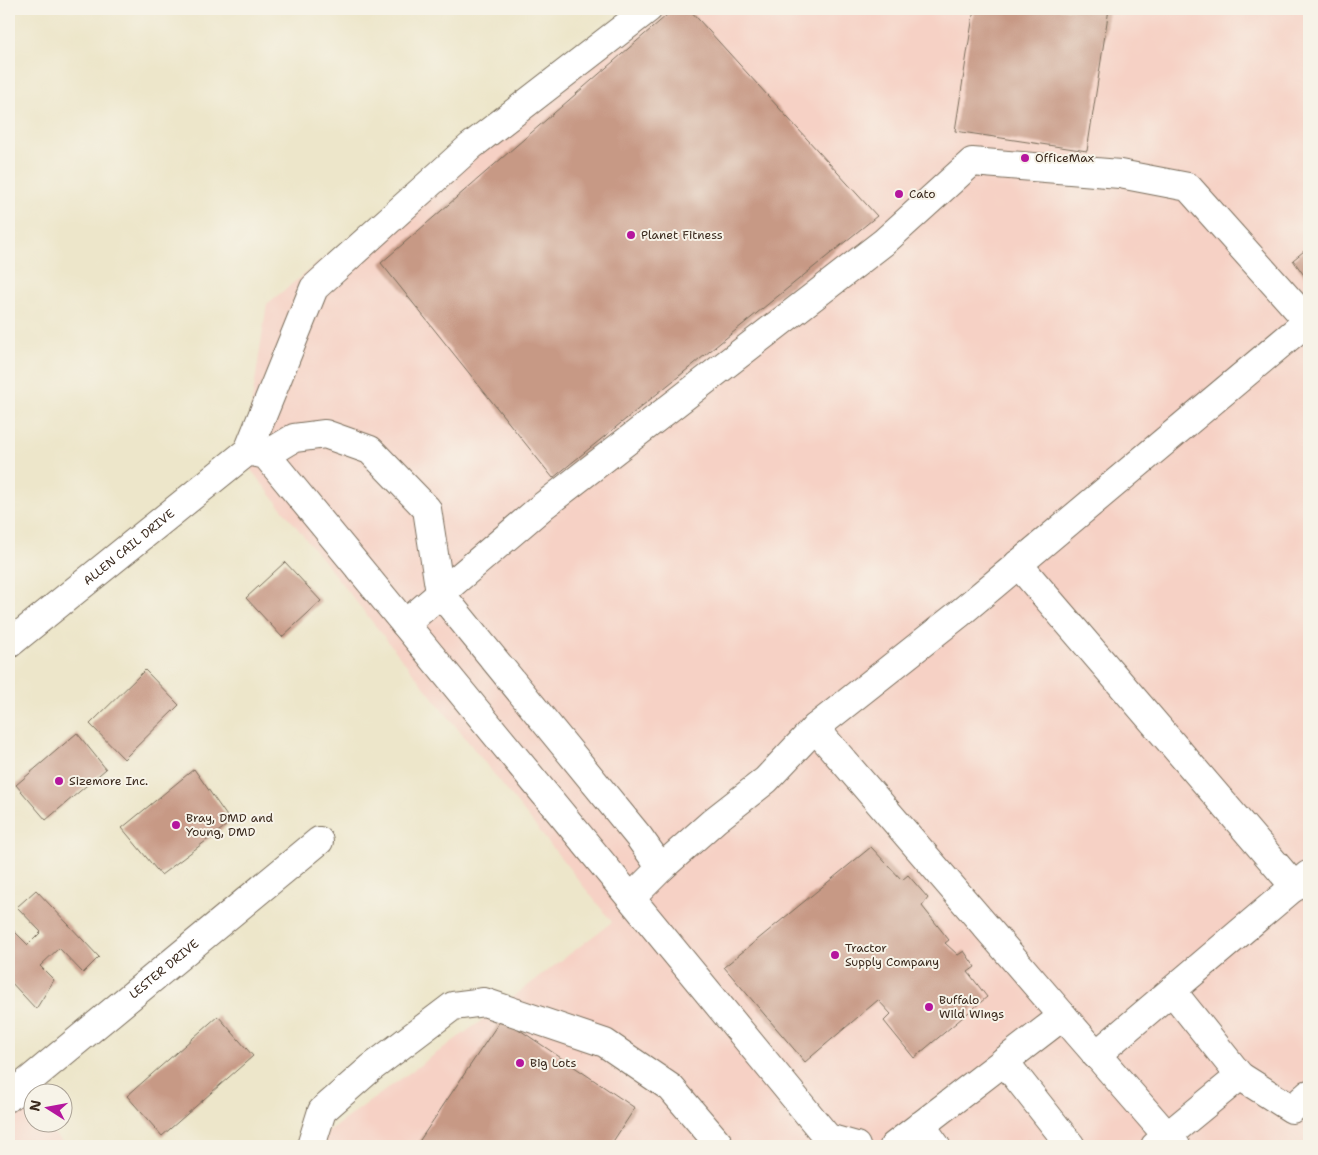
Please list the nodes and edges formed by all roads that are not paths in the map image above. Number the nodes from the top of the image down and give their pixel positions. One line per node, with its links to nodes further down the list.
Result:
1 (648, 9): 3 (street)
2 (1309, 321): 4 (street); 5 (street)
3 (257, 453): 5 (street, ALLEN CAIL DRIVE); 6 (street); 7 (street, ALLEN CAIL DRIVE)
4 (1018, 564): 8 (street); 11 (street)
5 (440, 593): 6 (street); 10 (street)
6 (405, 624): 12 (street)
7 (9, 644)
8 (815, 728): 10 (street); 14 (street)
9 (319, 842): 19 (street, LESTER DRIVE)
10 (661, 868): 12 (street)
11 (1302, 881): 13 (street)
12 (631, 898): 24 (street)
13 (1172, 991): 15 (street); 17 (street)
14 (1063, 1016): 15 (street); 16 (street)
15 (1096, 1054): 21 (street)
16 (1004, 1061): 20 (street); 26 (street)
17 (1240, 1076): 18 (street); 21 (street)
18 (1309, 1094)
19 (9, 1096)
20 (929, 1136): 25 (street)
21 (1166, 1143)
22 (311, 1146): 23 (street)
23 (719, 1146)
24 (856, 1146)
25 (894, 1146)
26 (1070, 1146)

